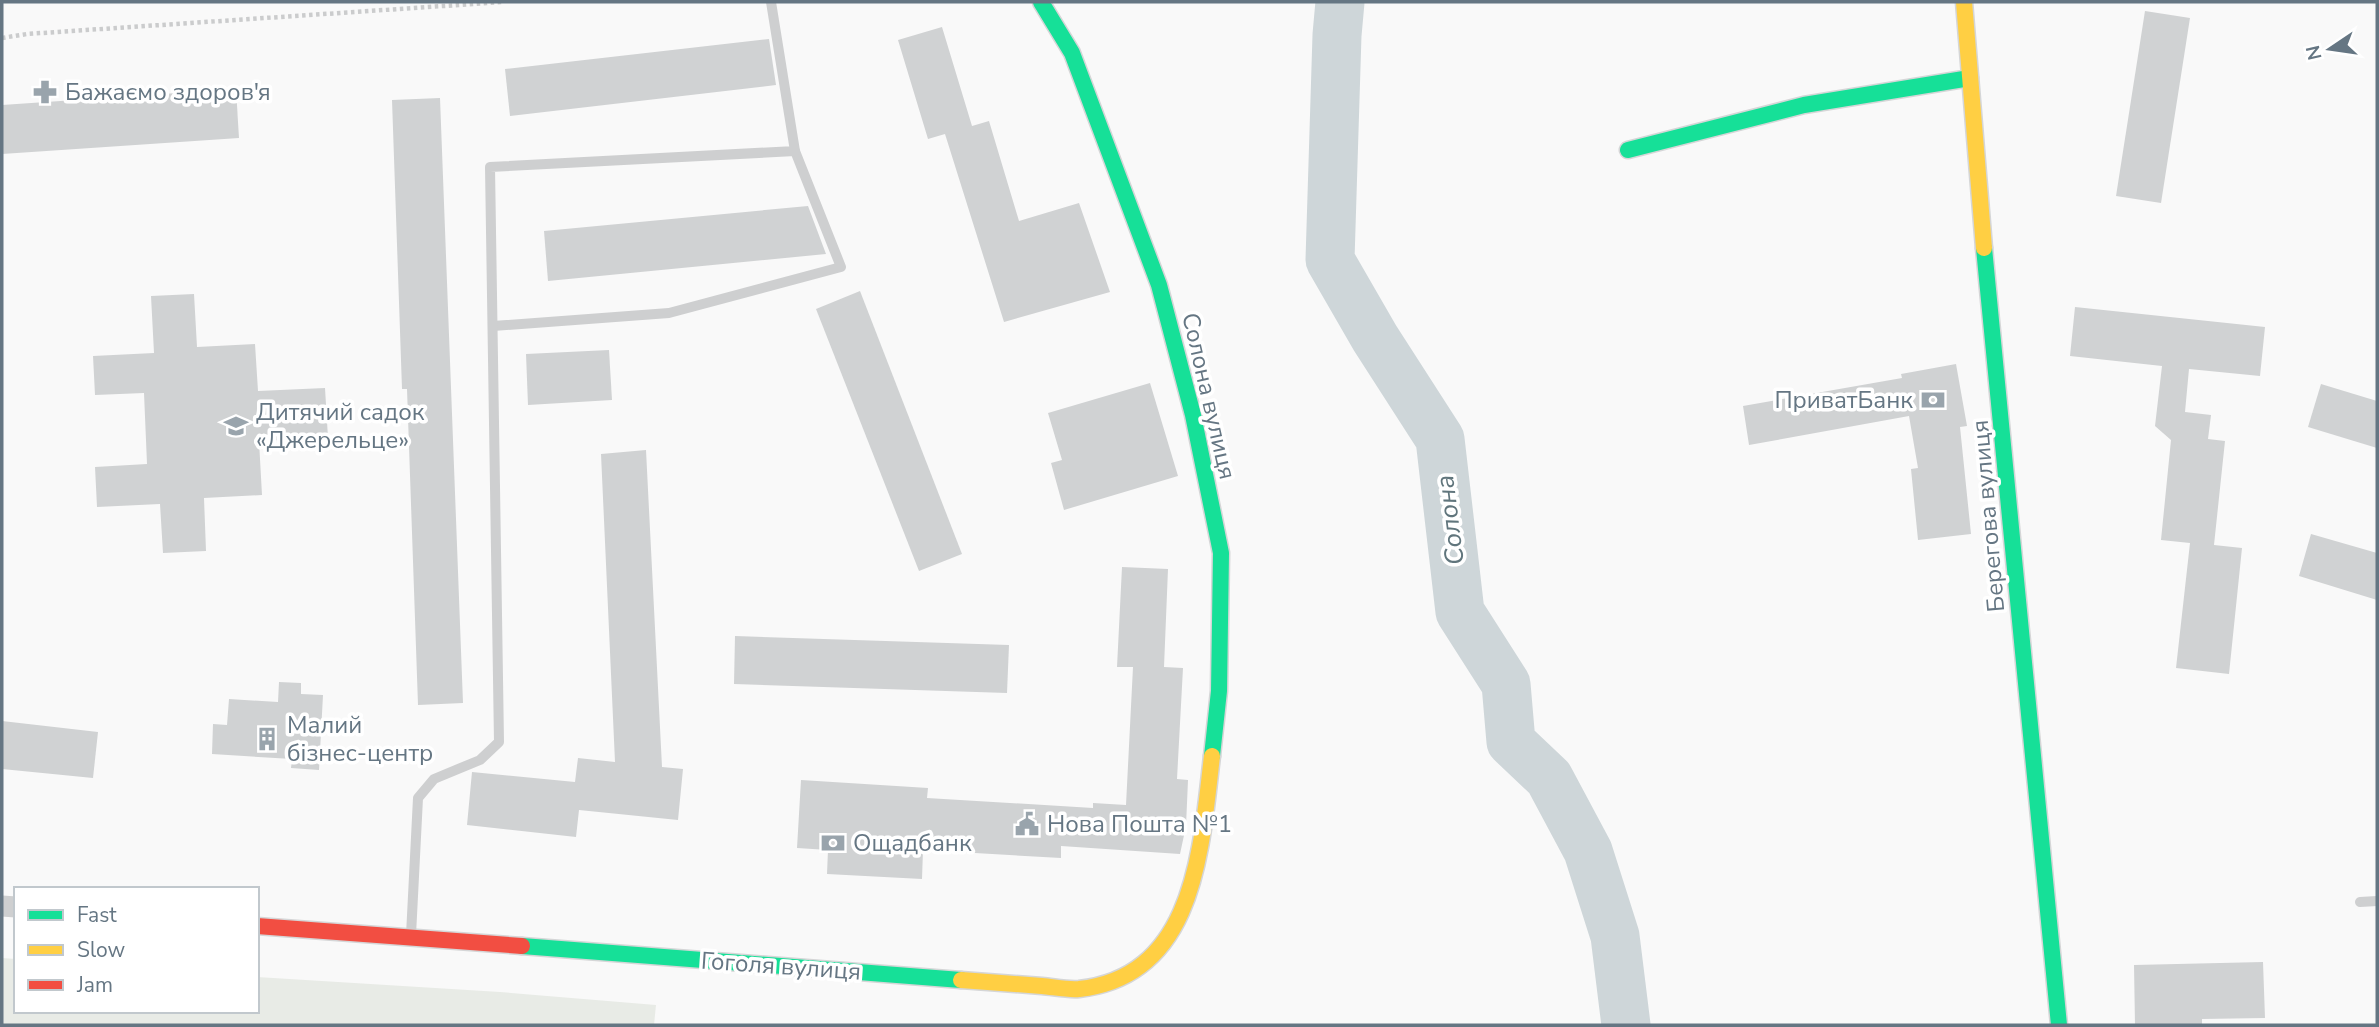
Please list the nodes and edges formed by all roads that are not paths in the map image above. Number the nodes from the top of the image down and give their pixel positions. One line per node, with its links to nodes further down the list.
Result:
1 (771, 2): 6 (lane)
2 (1041, 2): 8 (street, Солона вулиця)
3 (1964, 2): 4 (street, Берегова вулиця)
4 (1970, 78): 5 (street); 13 (street, Берегова вулиця)
5 (1628, 150)
6 (795, 151): 7 (lane); 7 (lane)
7 (493, 326): 12 (lane)
8 (1204, 824): 12 (street, Гоголя вулиця)
9 (2377, 901): 10 (lane)
10 (2360, 902)
11 (259, 926): 12 (street, Гоголя вулиця)
12 (410, 938)
13 (2059, 1025)

